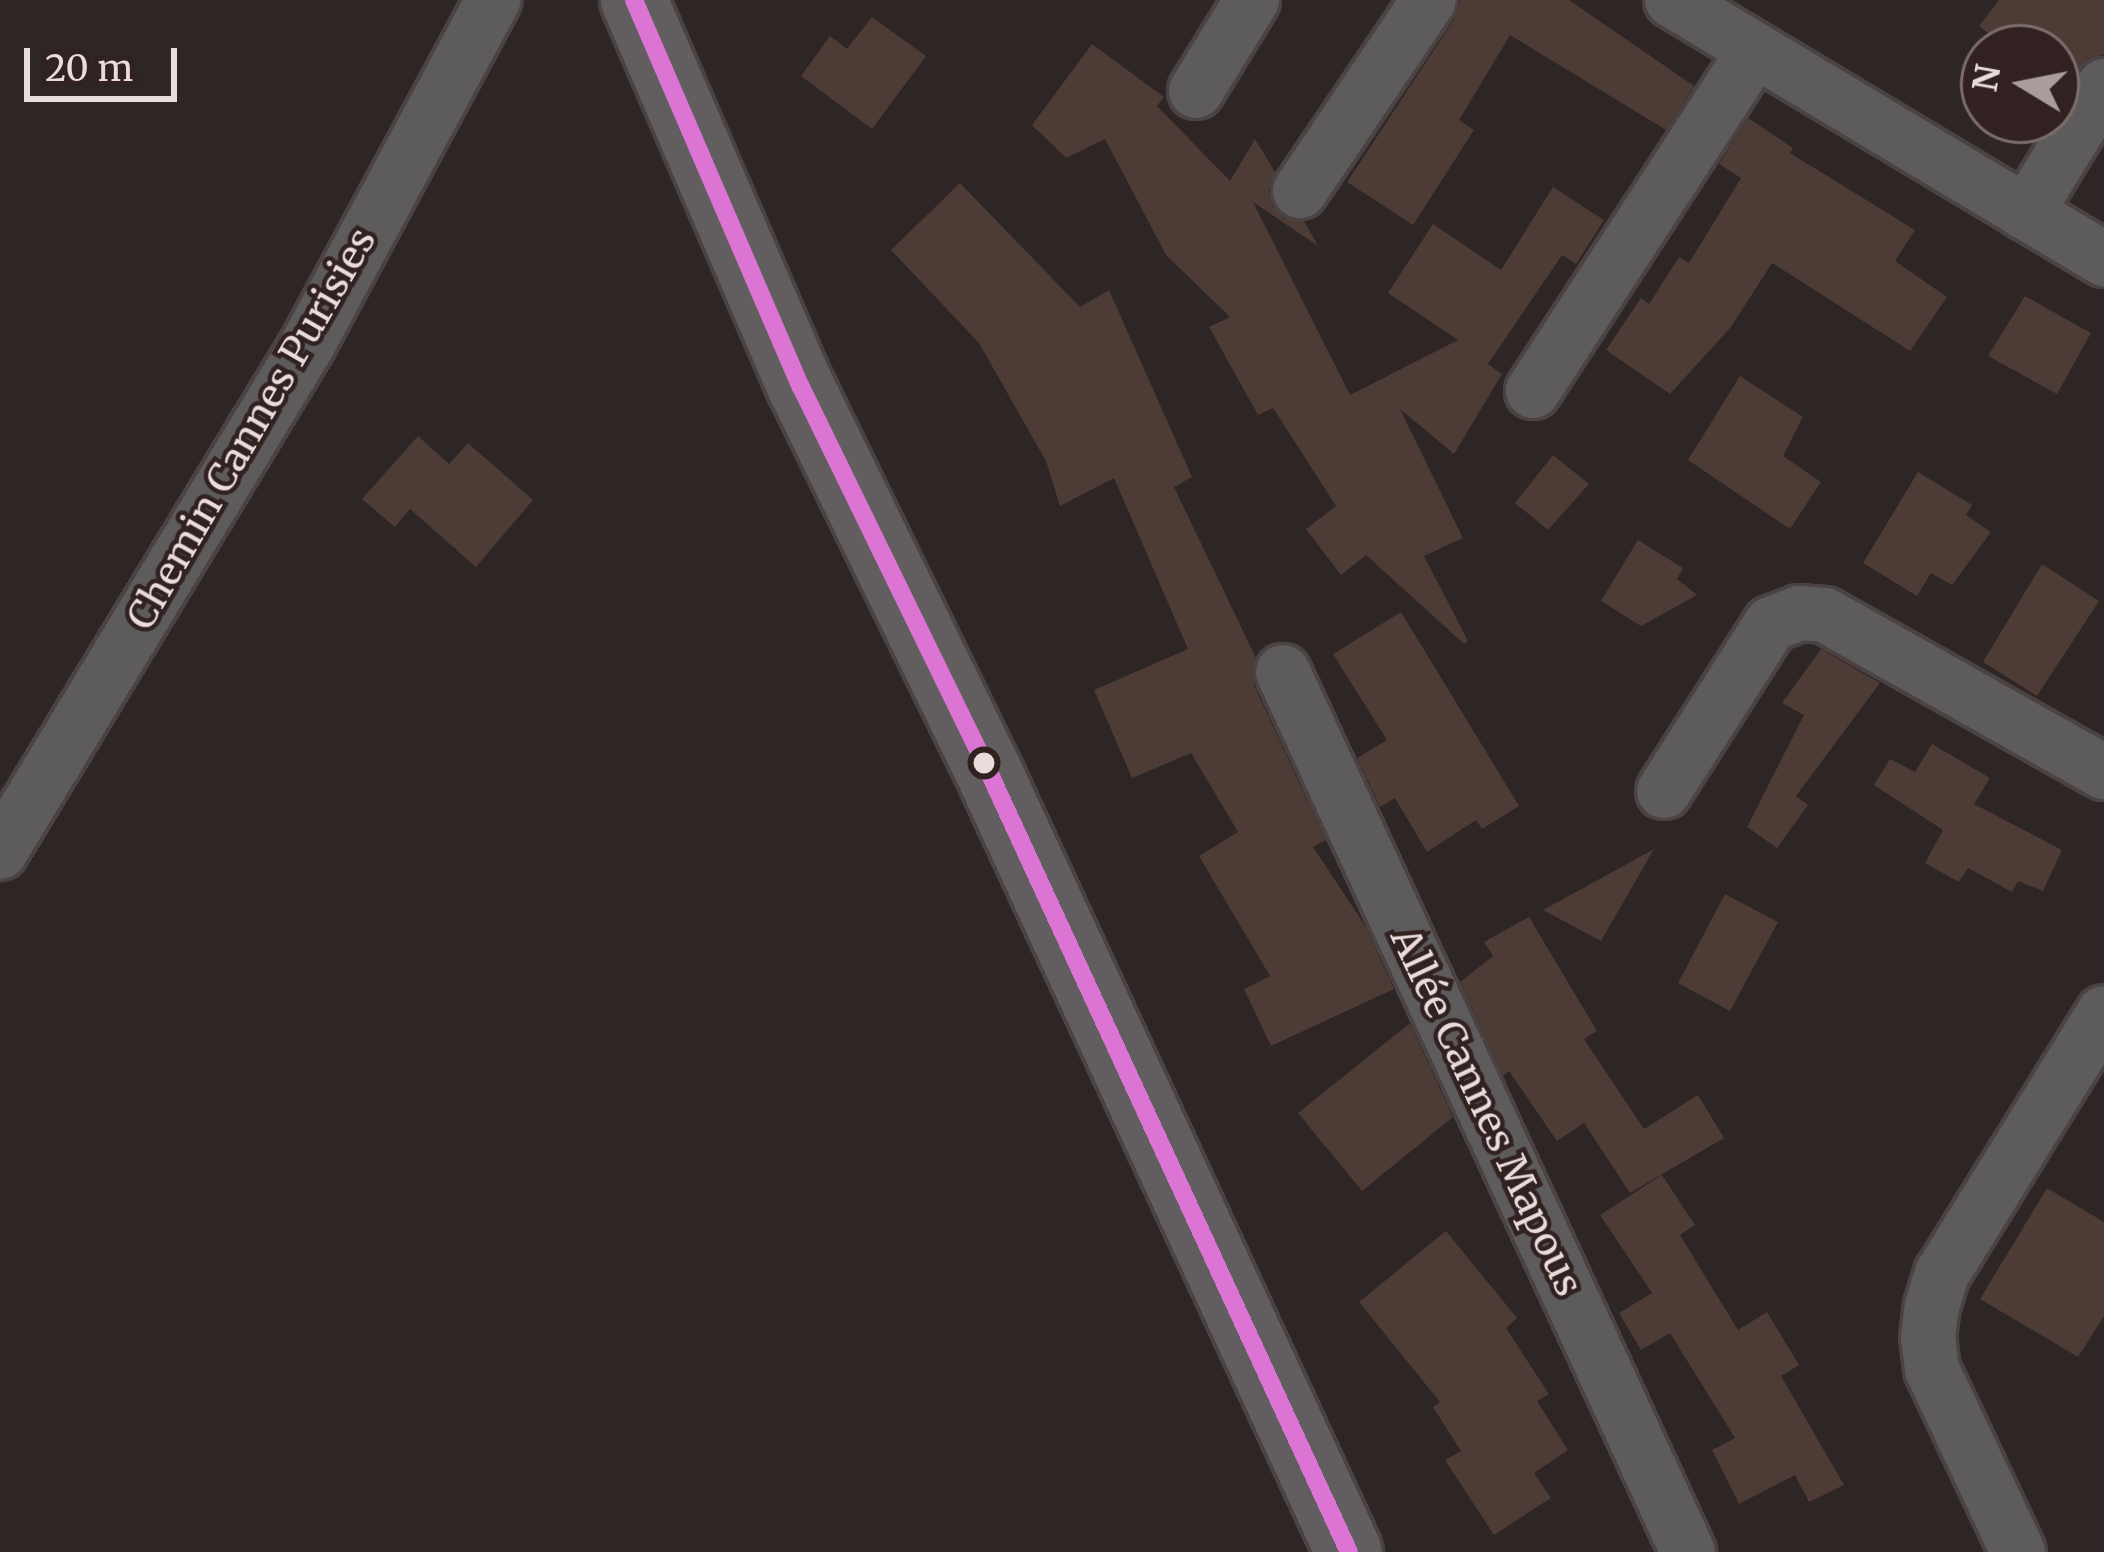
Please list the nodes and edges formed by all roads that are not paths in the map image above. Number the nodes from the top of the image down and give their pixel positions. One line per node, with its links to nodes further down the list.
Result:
1 (493, 0): 16 (street, Chemin Cannes Purisies)
2 (634, 0): 18 (main road)
3 (1252, 0): 8 (street)
4 (1429, 0): 9 (street)
5 (1672, 0): 6 (street)
6 (1755, 50): 10 (street); 12 (street)
7 (2104, 86): 10 (street)
8 (1196, 91)
9 (1300, 191)
10 (2026, 213): 11 (street)
11 (2104, 260)
12 (1533, 392)
13 (1283, 671): 19 (street, Allée Cannes Mapous)
14 (2104, 772): 15 (street)
15 (1664, 791)
16 (0, 852)
17 (2104, 1013): 20 (street)
18 (1349, 1552)
19 (1688, 1552)
20 (2018, 1552)

